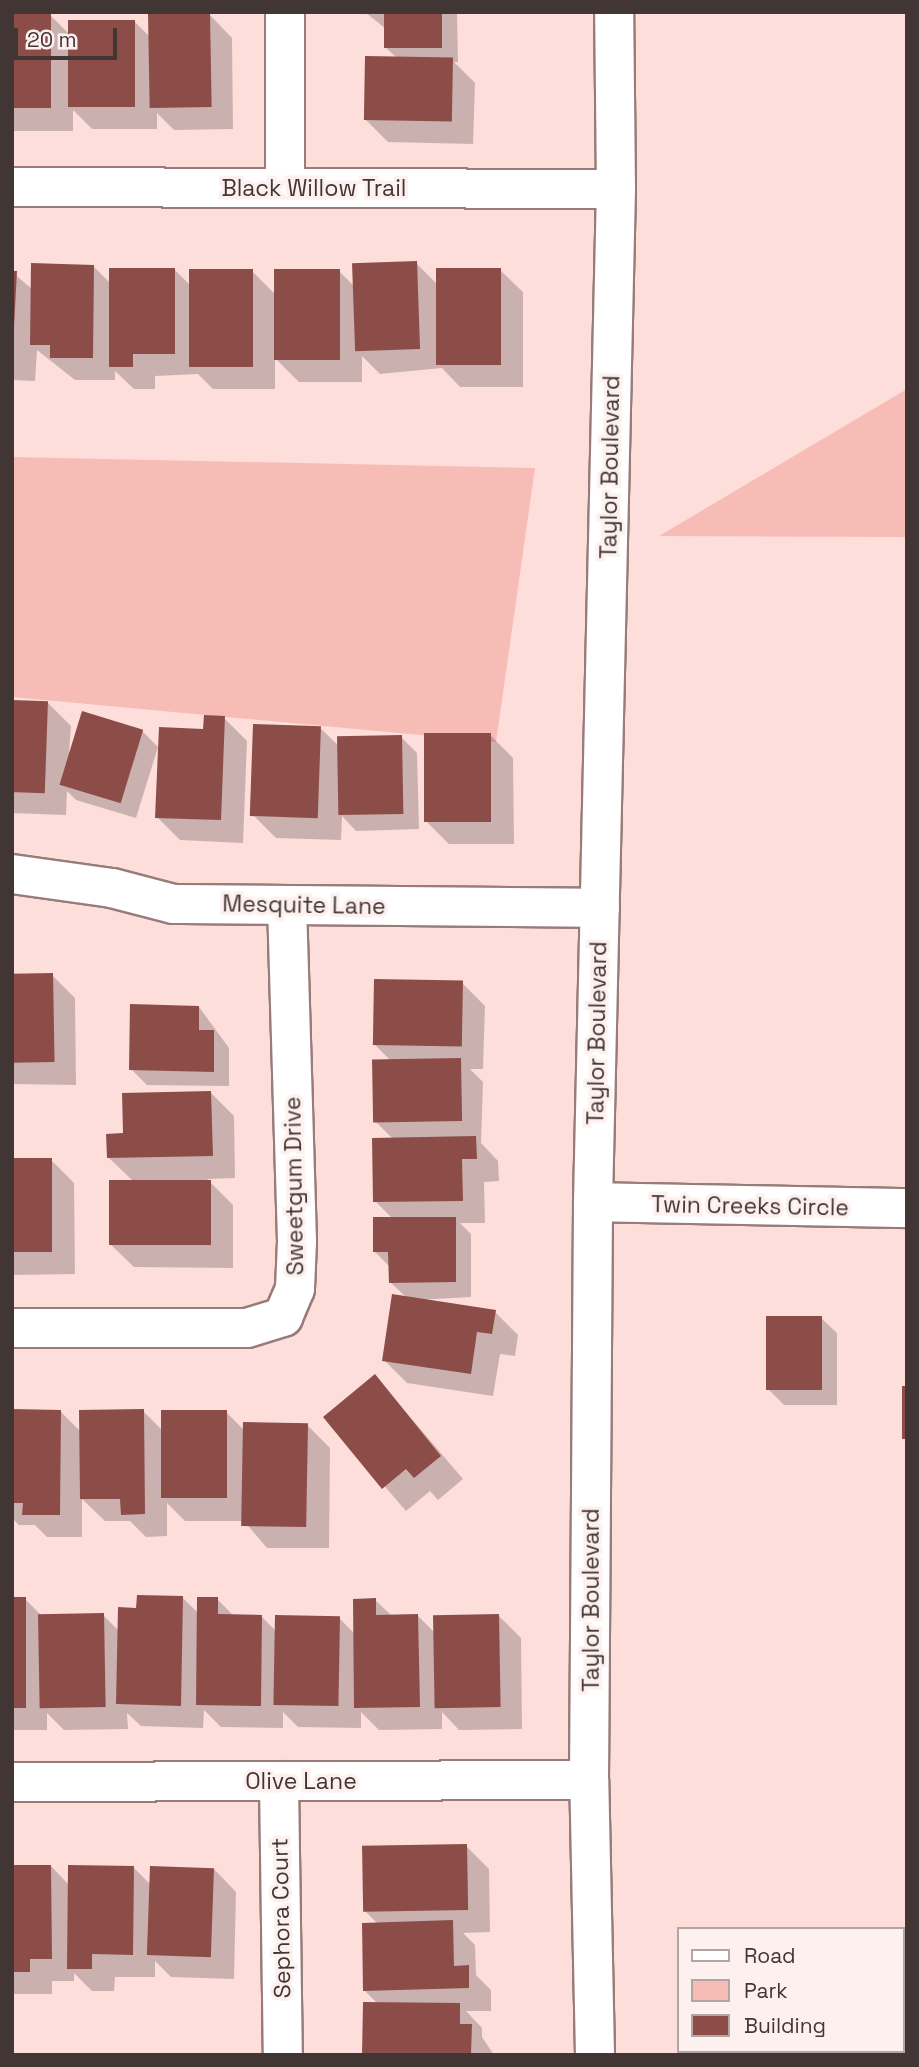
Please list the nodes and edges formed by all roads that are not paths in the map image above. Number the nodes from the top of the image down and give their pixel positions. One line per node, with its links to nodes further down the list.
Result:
1 (285, 12): 4 (street)
2 (614, 12): 5 (street, Taylor Boulevard)
3 (12, 187): 4 (street, Black Willow Trail)
4 (285, 188): 5 (street, Black Willow Trail)
5 (616, 189): 8 (street, Taylor Boulevard)
6 (12, 874): 7 (street, Mesquite Lane)
7 (287, 905): 8 (street, Mesquite Lane); 11 (street, Sweetgum Drive)
8 (600, 908): 9 (street, Taylor Boulevard)
9 (593, 1202): 10 (street, Twin Creeks Circle); 12 (street, Taylor Boulevard)
10 (907, 1208)
11 (12, 1328)
12 (589, 1780): 13 (street, Olive Lane); 16 (street, Taylor Boulevard)
13 (279, 1781): 14 (street, Olive Lane); 15 (street, Sephora Court)
14 (12, 1782)
15 (283, 2055)
16 (595, 2055)

